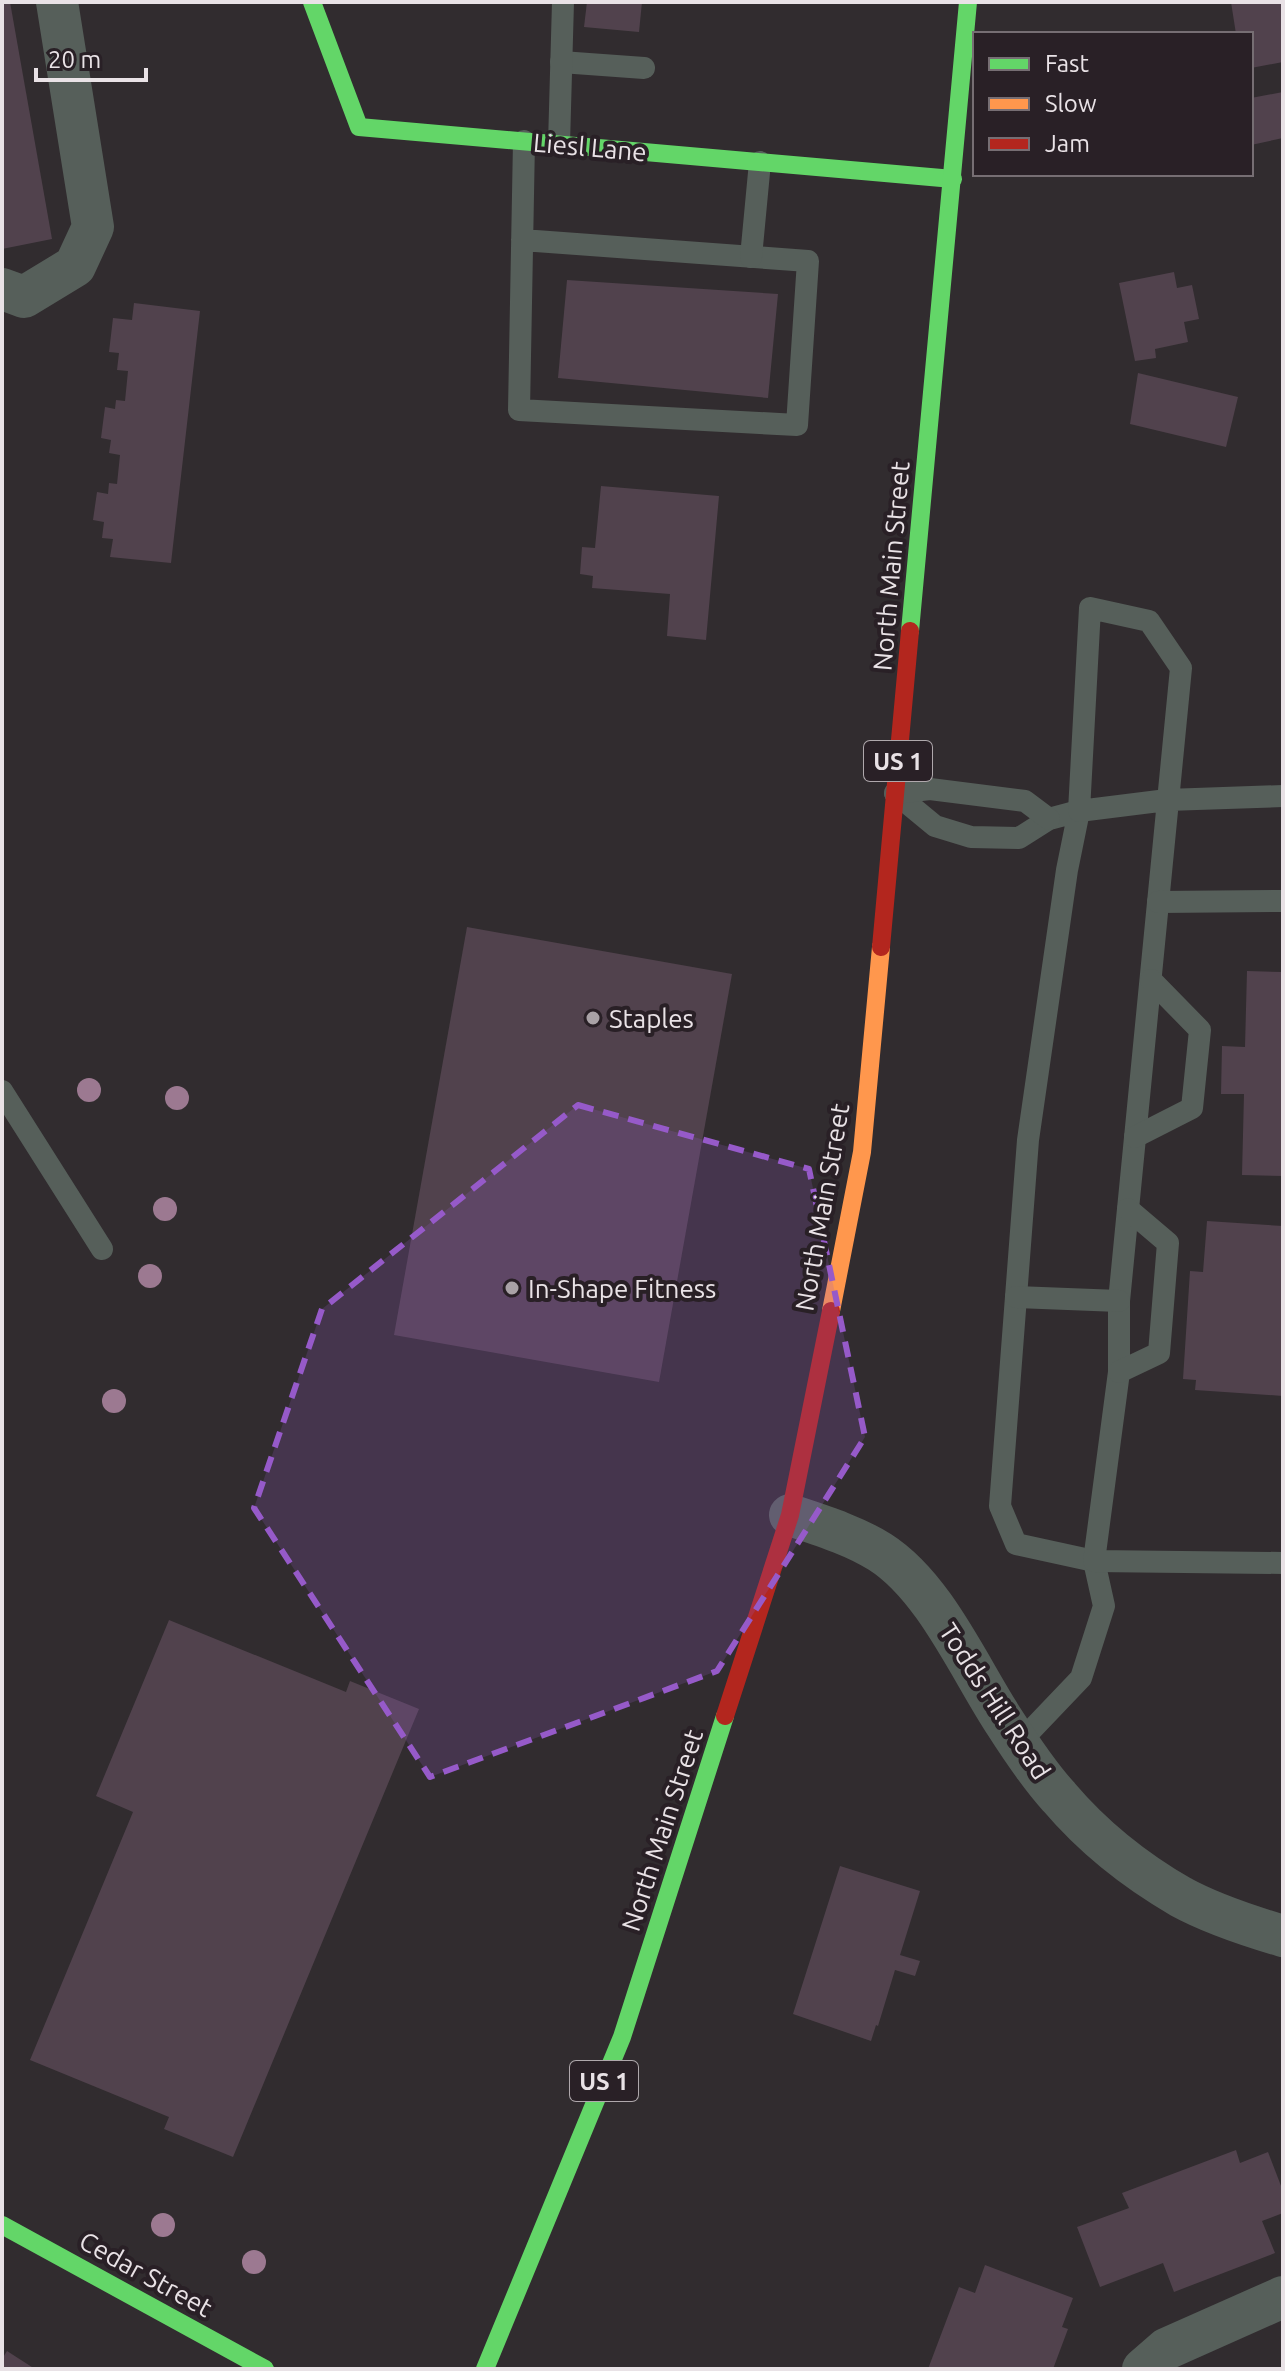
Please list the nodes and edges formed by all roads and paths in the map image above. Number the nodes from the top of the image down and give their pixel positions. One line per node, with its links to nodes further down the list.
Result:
1 (57, 2): 13 (street)
2 (312, 2): 7 (main road, Liesl Lane)
3 (563, 2): 5 (lane)
4 (968, 2): 10 (main road, North Main Street / US 1)
5 (561, 62): 6 (lane); 8 (lane)
6 (644, 68)
7 (524, 141): 8 (main road, Liesl Lane); 11 (lane)
8 (559, 144): 9 (main road, Liesl Lane)
9 (760, 162): 10 (main road, Liesl Lane); 12 (lane)
10 (953, 179): 14 (main road, North Main Street / US 1)
11 (522, 240): 12 (lane); 12 (lane)
12 (751, 257)
13 (2, 289)
14 (895, 793): 18 (lane); 18 (lane); 29 (main road, North Main Street / US 1)
15 (1283, 796): 16 (lane)
16 (1167, 800): 17 (lane); 17 (lane); 20 (lane)
17 (1079, 811): 18 (lane); 26 (lane)
18 (1049, 819)
19 (1283, 901): 20 (lane)
20 (1158, 902): 21 (lane)
21 (1151, 980): 23 (lane); 23 (lane)
22 (2, 1091): 25 (lane)
23 (1135, 1137): 24 (lane)
24 (1128, 1209): 27 (lane); 28 (lane)
25 (102, 1249)
26 (1016, 1297): 27 (lane); 30 (lane)
27 (1119, 1301): 28 (lane)
28 (1119, 1372): 30 (lane)
29 (790, 1515): 32 (street, Todds Hill Road); 37 (main road, North Main Street / US 1)
30 (1094, 1561): 31 (lane); 32 (lane)
31 (1283, 1563)
32 (1019, 1743): 33 (street, Todds Hill Road)
33 (1283, 1936)
34 (2, 2225): 36 (main road, Cedar Street)
35 (1283, 2297): 38 (street)
36 (265, 2369)
37 (485, 2369)
38 (1143, 2369)

